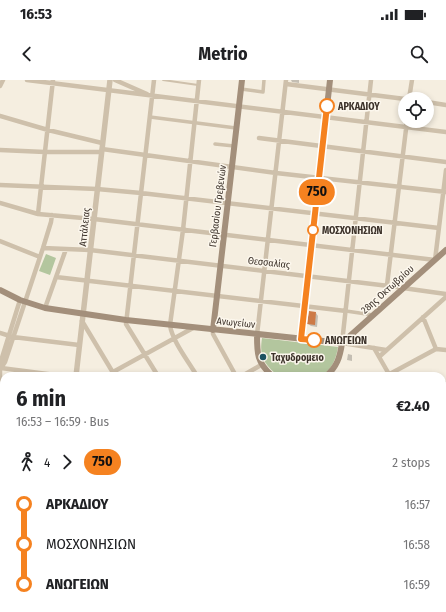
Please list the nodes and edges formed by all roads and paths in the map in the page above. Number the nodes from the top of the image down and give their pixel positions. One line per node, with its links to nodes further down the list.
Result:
1 (3, 80): 15 (street)
2 (27, 80): 12 (street)
3 (110, 80): 17 (street, Αττάλειας)
4 (115, 80): 21 (street)
5 (154, 80): 21 (street)
6 (163, 80): 13 (lane)
7 (242, 80): 16 (main road, Γερβασίου Γρεβενών)
8 (264, 80): 16 (street)
9 (330, 80): 18 (main road)
10 (371, 80): 20 (street)
11 (412, 80): 19 (street)
12 (53, 82): 17 (street); 37 (street)
13 (198, 82): 23 (street)
14 (286, 82): 18 (street); 27 (street)
15 (0, 86)
16 (241, 89): 26 (main road, Γερβασίου Γρεβενών)
17 (108, 90): 21 (street); 44 (street, Αττάλειας)
18 (329, 90): 20 (street); 30 (main road)
19 (410, 92)
20 (370, 95): 22 (street); 32 (street)
21 (152, 96): 23 (street); 29 (street)
22 (398, 98)
23 (196, 101): 26 (street); 31 (street)
24 (434, 103): 25 (street)
25 (446, 105)
26 (239, 107): 27 (street); 34 (main road, Γερβασίου Γρεβενών)
27 (283, 112): 30 (street); 40 (street)
28 (0, 116): 37 (street)
29 (150, 117): 31 (street); 48 (street)
30 (326, 117): 32 (street); 43 (main road)
31 (194, 122): 34 (street); 50 (street)
32 (367, 122): 33 (street); 46 (street)
33 (398, 126)
34 (236, 128): 42 (main road, Γερβασίου Γρεβενών)
35 (406, 128): 49 (street)
36 (414, 128): 38 (street)
37 (48, 130): 44 (street); 47 (street)
38 (446, 132)
39 (259, 138): 40 (street)
40 (280, 141): 43 (street); 54 (street)
41 (215, 144): 42 (street)
42 (234, 146): 52 (main road, Γερβασίου Γρεβενών)
43 (323, 146): 46 (street); 55 (main road)
44 (102, 148): 47 (street); 48 (street); 60 (street, Αττάλειας)
45 (0, 150): 47 (street)
46 (364, 151): 49 (street); 56 (street)
47 (45, 152): 59 (street)
48 (146, 156): 50 (street); 62 (street)
49 (402, 156): 51 (street); 58 (street)
50 (190, 161): 52 (street); 63 (street)
51 (446, 162)
52 (232, 167): 54 (street); 65 (main road, Γερβασίου Γρεβενών)
53 (446, 170): 61 (street)
54 (276, 174): 55 (street); 66 (street)
55 (319, 178): 56 (street); 67 (main road)
56 (360, 182): 58 (street); 70 (street)
57 (0, 184): 59 (street)
58 (399, 186): 61 (street); 72 (street)
59 (41, 187): 60 (street); 68 (street)
60 (97, 189): 62 (street); 71 (street, Αττάλειας)
61 (445, 192): 74 (street)
62 (141, 193): 63 (street); 73 (street)
63 (186, 198): 65 (street); 75 (street)
64 (0, 203): 68 (street)
65 (228, 204): 66 (street); 76 (main road, Γερβασίου Γρεβενών)
66 (271, 208): 67 (street); 77 (street)
67 (315, 213): 70 (street); 79 (main road)
68 (38, 214): 69 (street)
69 (52, 215): 71 (street); 80 (street)
70 (356, 218): 72 (street); 83 (street)
71 (94, 219): 73 (street); 82 (street, Αττάλειας)
72 (394, 223): 74 (street); 85 (street)
73 (138, 224): 75 (street); 86 (street)
74 (439, 228): 88 (street)
75 (183, 230): 76 (street); 89 (street)
76 (224, 235): 77 (street); 90 (main road, Γερβασίου Γρεβενών)
77 (267, 240): 79 (street); 91 (street)
78 (0, 241): 87 (street)
79 (311, 245): 83 (street); 92 (main road)
80 (43, 248): 81 (street, Θεσσαλίας); 87 (street)
81 (66, 249): 82 (street, Θεσσαλίας); 93 (street)
82 (90, 250): 86 (street, Θεσσαλίας); 95 (street, Αττάλειας)
83 (353, 250): 85 (street); 94 (street)
84 (446, 250): 88 (main road, 28ης Οκτωβρίου)
85 (391, 254): 88 (street); 96 (street)
86 (134, 255): 89 (street, Θεσσαλίας); 97 (street)
87 (40, 257): 103 (street)
88 (435, 260): 98 (main road, 28ης Οκτωβρίου)
89 (179, 261): 90 (street, Θεσσαλίας); 100 (street)
90 (220, 266): 91 (street, Θεσσαλίας); 102 (main road, Γερβασίου Γρεβενών)
91 (264, 271): 92 (street, Θεσσαλίας); 104 (street)
92 (308, 276): 94 (street, Θεσσαλίας); 105 (main road)
93 (56, 277): 95 (street); 106 (street)
94 (349, 280): 96 (street, Θεσσαλίας); 107 (street)
95 (87, 281): 97 (street); 108 (street, Αττάλειας)
96 (387, 285): 98 (street, Θεσσαλίας)
97 (130, 286): 100 (street); 112 (street)
98 (400, 288): 101 (street, Θεσσαλίας); 109 (main road, 28ης Οκτωβρίου)
99 (0, 290): 103 (main road, Ανωγείων)
100 (175, 292): 102 (street); 113 (street)
101 (446, 295): 110 (street)
102 (217, 296): 104 (street); 115 (main road, Γερβασίου Γρεβενών)
103 (23, 300): 106 (main road, Ανωγείων); 118 (street)
104 (260, 301): 105 (street); 117 (street)
105 (304, 307): 107 (street); 120 (main road)
106 (45, 308): 108 (main road, Ανωγείων)
107 (346, 311): 109 (street); 121 (street)
108 (83, 313): 111 (street, Αττάλειας); 112 (main road, Ανωγείων)
109 (374, 315): 121 (main road, 28ης Οκτωβρίου)
110 (423, 317): 124 (street); 125 (street)
111 (82, 320): 122 (street, Αττάλειας); 133 (street)
112 (126, 320): 113 (main road, Ανωγείων); 127 (street)
113 (171, 328): 114 (main road, Ανωγείων); 119 (street)
114 (193, 328): 115 (main road, Ανωγείων); 119 (street)
115 (213, 332): 117 (main road, Ανωγείων); 137 (street)
116 (0, 333): 118 (street)
117 (257, 335): 120 (main road, Ανωγείων); 129 (main road)
118 (11, 336): 122 (street); 130 (street)
119 (174, 338): 127 (street); 136 (street)
120 (301, 339): 121 (main road, Ανωγείων)
121 (342, 344): 123 (street, Ανωγείων); 140 (main road)
122 (79, 345): 132 (street, Αττάλειας)
123 (374, 348): 125 (street, Ανωγείων); 128 (street)
124 (436, 349): 126 (street); 142 (street)
125 (386, 350): 128 (street)
126 (446, 350)
127 (145, 354): 134 (street); 135 (street)
128 (380, 356): 141 (street)
129 (261, 365): 138 (street); 139 (main road)
130 (0, 366): 131 (street); 143 (street)
131 (38, 372)
132 (76, 372)
133 (113, 372)
134 (117, 372)
135 (156, 372)
136 (195, 372)
137 (234, 372)
138 (249, 372)
139 (268, 372)
140 (330, 372)
141 (388, 372)
142 (394, 372)
143 (0, 378)

